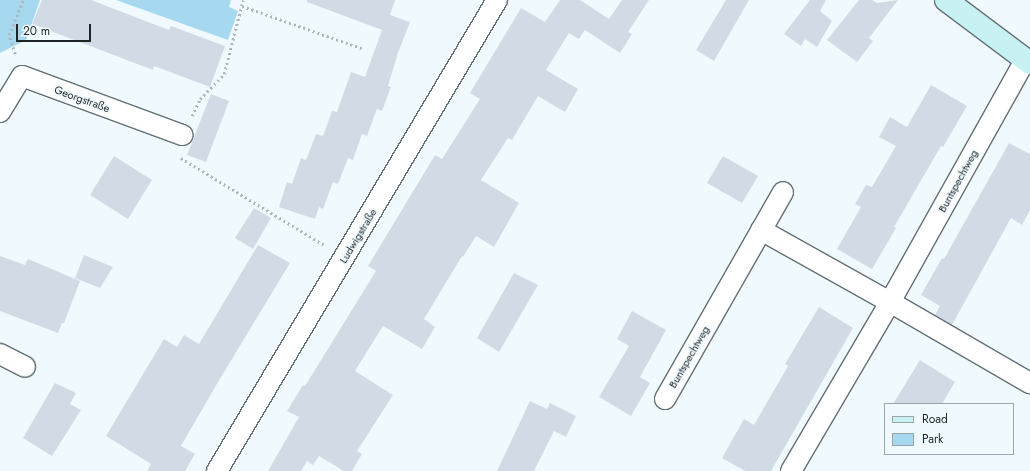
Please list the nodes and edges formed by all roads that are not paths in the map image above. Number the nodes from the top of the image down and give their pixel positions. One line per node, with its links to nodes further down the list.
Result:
1 (946, 0): 3 (main road)
2 (492, 2): 13 (street, Ludwigstraße)
3 (1027, 62): 8 (street, Buntspechtweg)
4 (0, 112): 5 (street, Georgstraße)
5 (182, 136)
6 (783, 192): 7 (street, Buntspechtweg)
7 (761, 230): 8 (street); 12 (street, Buntspechtweg)
8 (890, 302): 11 (street); 14 (street, Buntspechtweg)
9 (0, 354): 10 (street)
10 (25, 367)
11 (1030, 383)
12 (665, 399)
13 (217, 471)
14 (791, 471)

